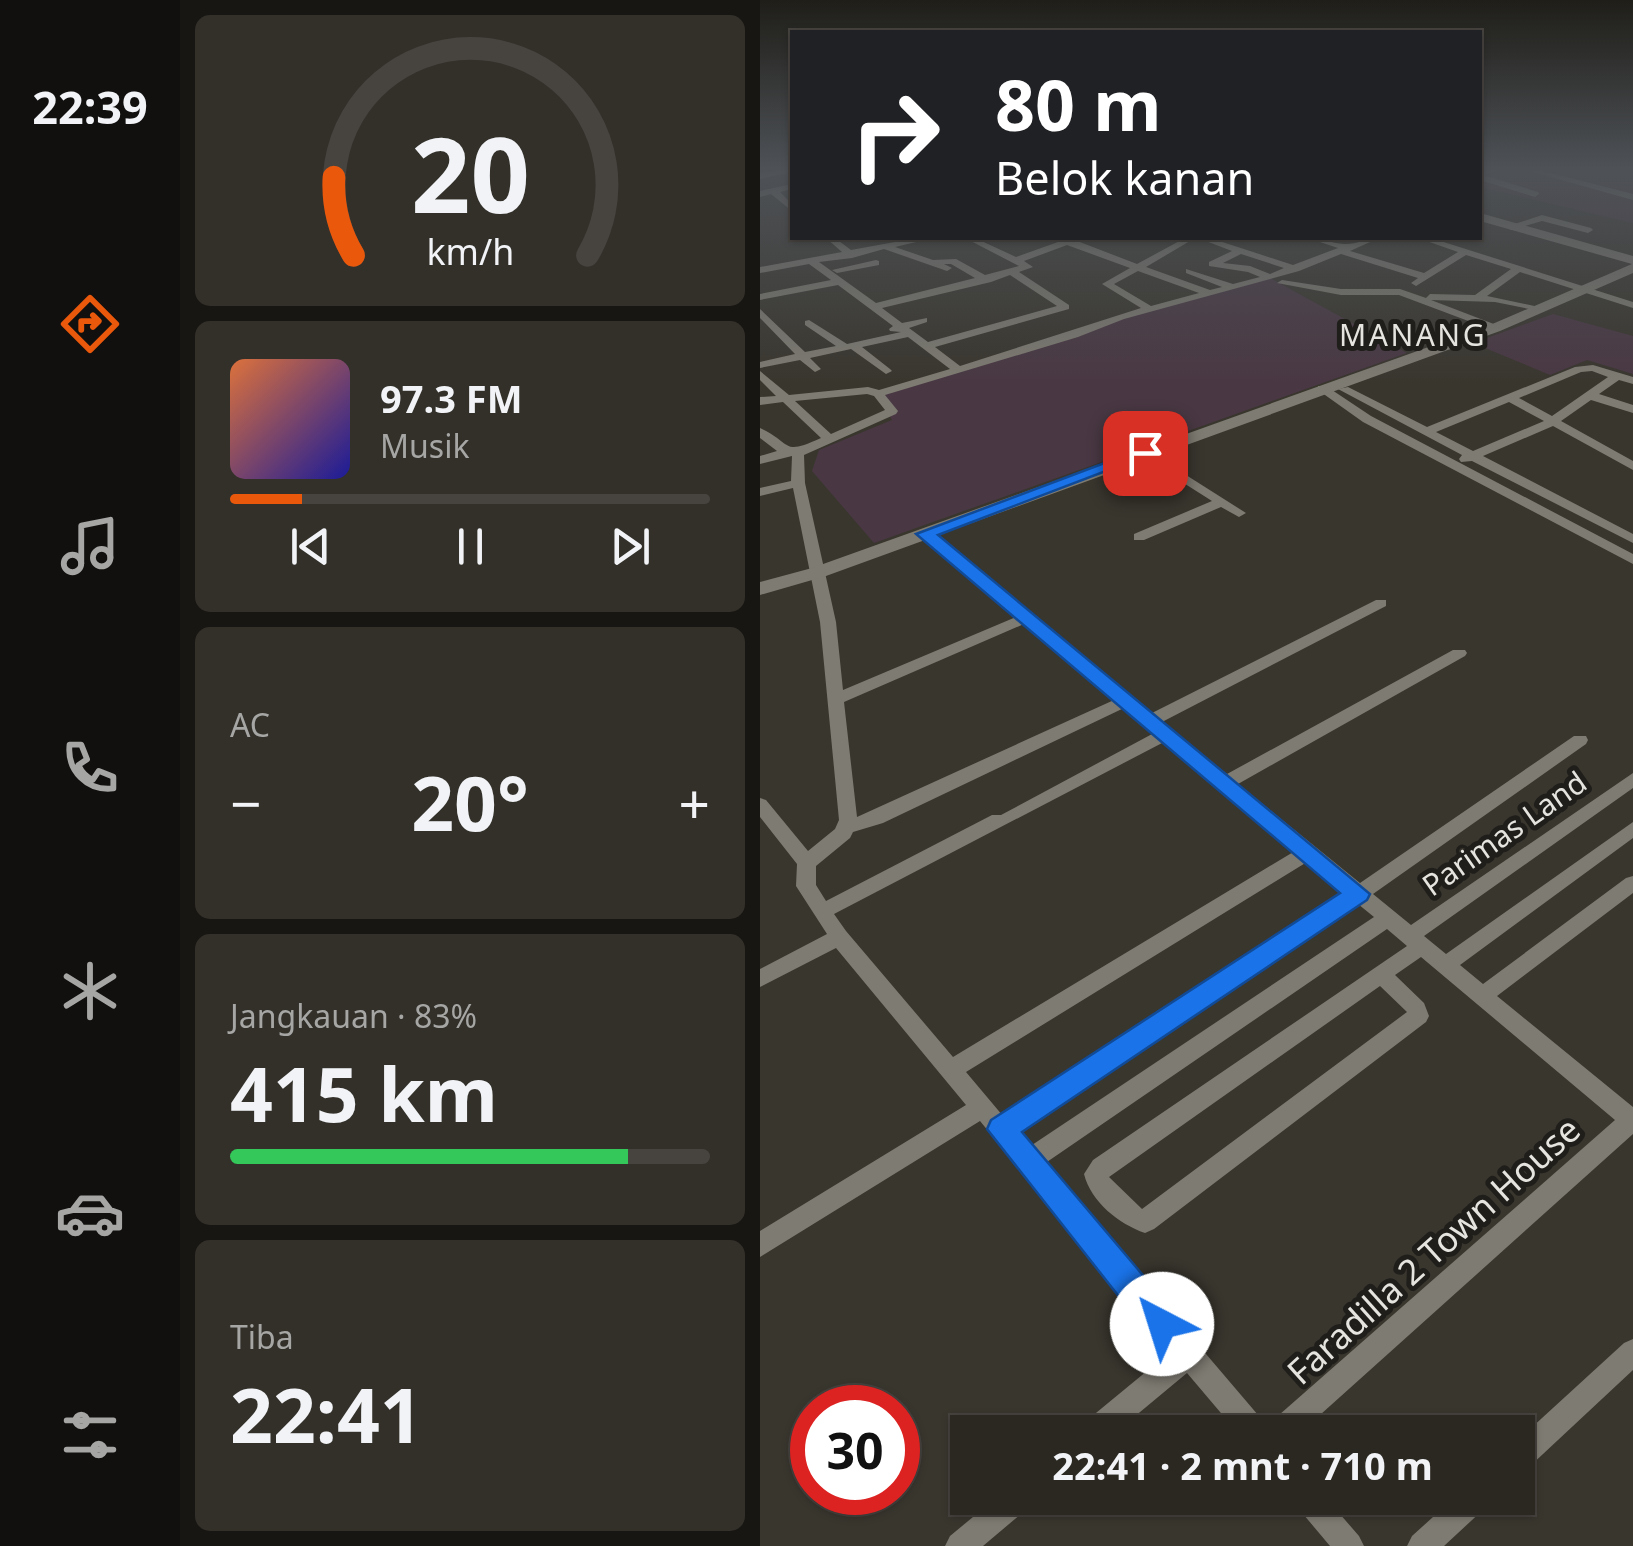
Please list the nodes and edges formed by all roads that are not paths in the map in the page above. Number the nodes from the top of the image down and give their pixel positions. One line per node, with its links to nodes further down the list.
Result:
1 (1556, 239): 17 (main road)
2 (833, 240): 15 (street)
3 (913, 240): 11 (street)
4 (974, 240): 16 (street)
5 (1063, 240): 16 (street); 21 (street)
6 (1209, 240): 13 (street)
7 (1318, 240): 12 (street)
8 (1370, 240): 12 (street)
9 (1431, 240): 14 (street)
10 (1175, 241): 20 (street); 21 (street)
11 (887, 248): 15 (street); 18 (street)
12 (1344, 249): 25 (street); 30 (street)
13 (1242, 250): 20 (street); 25 (street)
14 (1475, 251): 23 (street); 30 (street)
15 (852, 255): 19 (street)
16 (1018, 260): 29 (street)
17 (1633, 260)
18 (936, 261): 28 (street); 32 (street)
19 (813, 262): 26 (street); 31 (street)
20 (1212, 264): 33 (street)
21 (1135, 266): 37 (street); 43 (street)
22 (872, 267): 31 (street)
23 (1519, 268): 35 (street); 40 (street)
24 (1633, 268): 35 (main road)
25 (1296, 269): 33 (street)
26 (760, 270)
27 (1189, 271): 34 (street)
28 (910, 272)
29 (1014, 273): 32 (street); 44 (street)
30 (1426, 277): 36 (street)
31 (833, 278): 38 (street); 42 (street)
32 (987, 280): 42 (street)
33 (1276, 280): 34 (street); 36 (street)
34 (1232, 287): 37 (street)
35 (1579, 287): 41 (street); 45 (main road)
36 (1400, 292): 39 (street)
37 (1209, 293): 43 (street)
38 (760, 297)
39 (1419, 297): 40 (street); 51 (street)
40 (1479, 297): 45 (street)
41 (1633, 305)
42 (874, 307): 52 (street)
43 (1149, 308): 53 (street)
44 (1057, 310): 50 (street); 53 (street)
45 (1540, 310): 51 (main road)
46 (760, 312): 57 (street)
47 (968, 319): 50 (street)
48 (923, 320): 52 (street)
49 (810, 323): 56 (street)
50 (992, 327): 55 (street)
51 (1495, 328): 65 (main road)
52 (904, 331): 54 (street); 55 (street); 56 (street)
53 (1085, 331): 60 (street)
54 (869, 335)
55 (926, 346): 60 (street)
56 (850, 347): 57 (street); 61 (street)
57 (802, 357): 58 (street); 59 (street)
58 (760, 365)
59 (815, 369)
60 (959, 370): 66 (street)
61 (886, 371)
62 (760, 374): 69 (street)
63 (1617, 376): 64 (street); 67 (street); 68 (street)
64 (1633, 381)
65 (1328, 386): 74 (street); 77 (main road); 80 (street)
66 (878, 394): 69 (street); 75 (street)
67 (1592, 396): 71 (street); 72 (street)
68 (1511, 398): 72 (street); 74 (street)
69 (786, 399): 70 (street); 75 (street)
70 (760, 401)
71 (1633, 410)
72 (1552, 422): 78 (street); 81 (street)
73 (760, 432): 76 (street)
74 (1425, 432): 78 (street)
75 (829, 439): 76 (street)
76 (792, 452): 79 (street); 82 (street)
77 (1145, 453): 84 (street); 86 (main road)
78 (1472, 457): 80 (street); 88 (street)
79 (760, 460)
80 (1454, 464): 89 (street)
81 (1633, 466)
82 (798, 483): 83 (street); 90 (street)
83 (760, 492)
84 (1222, 502): 85 (street); 87 (street)
85 (1239, 513)
86 (925, 534): 90 (main road); 93 (street)
87 (1139, 536)
88 (1633, 539)
89 (1630, 556)
90 (818, 572): 91 (main road); 95 (street)
91 (760, 590)
92 (1381, 603): 97 (street)
93 (1026, 618): 95 (street); 96 (street)
94 (1459, 653): 101 (street)
95 (835, 700): 103 (street)
96 (1126, 701): 97 (street); 103 (street)
97 (1150, 721): 98 (street)
98 (1166, 734): 101 (street); 109 (street)
99 (1580, 740): 108 (street)
100 (1633, 778): 112 (street, Parimas Land)
101 (1225, 783): 105 (street)
102 (760, 804): 106 (street)
103 (846, 827): 106 (street)
104 (1633, 829): 113 (street)
105 (1308, 852): 108 (street); 117 (street)
106 (807, 862): 109 (street)
107 (1633, 883): 116 (street)
108 (1358, 894): 110 (street); 120 (street)
109 (821, 912): 111 (street)
110 (1388, 918): 112 (street); 121 (street)
111 (839, 937): 115 (street); 117 (street)
112 (1416, 941): 113 (street); 114 (street, Parimas Land)
113 (1445, 965): 116 (street)
114 (1381, 974): 114 (street, Parimas Land)
115 (760, 979)
116 (1482, 996): 119 (street)
117 (953, 1069): 118 (street)
118 (983, 1106): 120 (street); 122 (street)
119 (1632, 1121): 127 (street, Faradilla 2 Town House)
120 (1002, 1129): 121 (street)
121 (1028, 1161): 124 (street)
122 (760, 1245)
123 (1633, 1352): 128 (street)
124 (1188, 1354): 125 (street); 126 (street)
125 (1115, 1415)
126 (1240, 1415)
127 (1300, 1415)
128 (1535, 1442)
129 (997, 1515): 132 (street)
130 (1323, 1515): 133 (street)
131 (1456, 1515): 134 (street)
132 (960, 1546)
133 (1349, 1546)
134 (1422, 1546)

